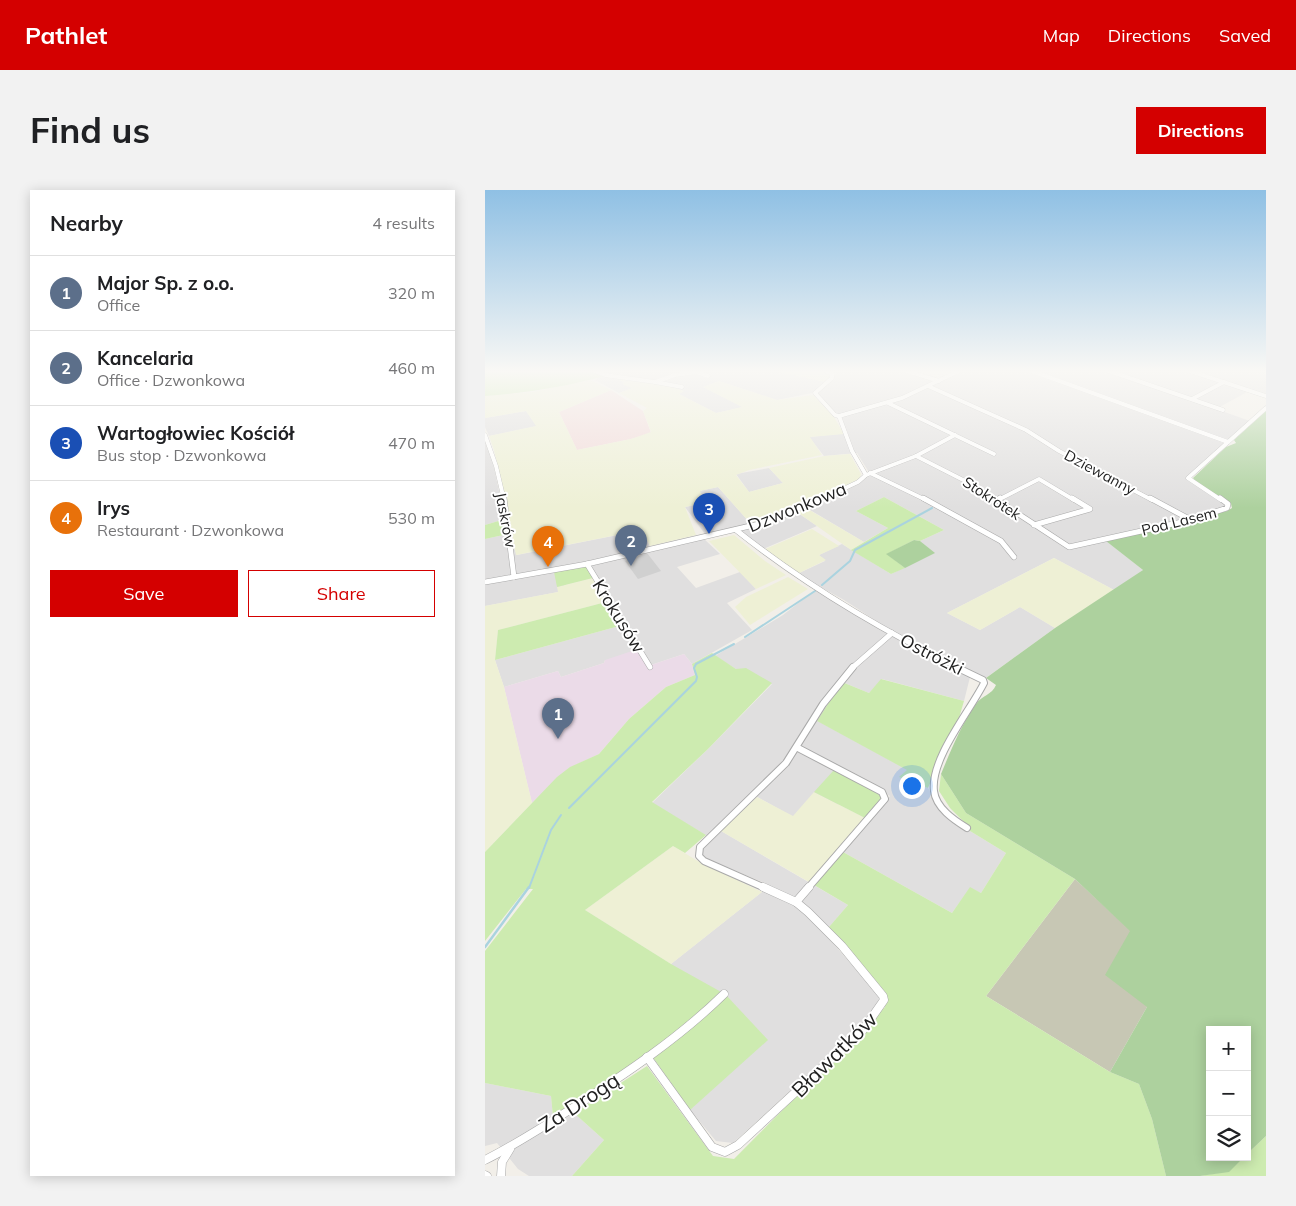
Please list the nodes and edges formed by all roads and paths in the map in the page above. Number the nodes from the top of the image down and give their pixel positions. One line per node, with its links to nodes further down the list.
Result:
1 (839, 416): 11 (street)
2 (915, 416): 7 (street)
3 (995, 416): 13 (street, Dziewanny)
4 (1156, 416): 8 (street)
5 (1257, 416): 8 (street, Pod Lasem)
6 (485, 435): 19 (street, Jaskrów)
7 (955, 435): 9 (street); 10 (street, Dzwonkowa)
8 (1228, 442): 13 (street, Pod Lasem)
9 (994, 454)
10 (916, 456): 11 (street, Dzwonkowa); 12 (street, Stokrotek)
11 (868, 474): 15 (street, Dzwonkowa); 17 (street)
12 (997, 500): 14 (street, Stokrotek); 14 (street)
13 (1191, 520): 16 (street, Pod Lasem)
14 (1034, 525): 16 (street, Stokrotek)
15 (736, 530): 18 (street, Dzwonkowa); 21 (street, Ostróżki)
16 (1066, 547)
17 (1014, 556)
18 (587, 564): 19 (street, Dzwonkowa); 22 (street, Krokusów)
19 (514, 577): 20 (street, Dzwonkowa)
20 (485, 582)
21 (892, 633): 23 (street, Bławatków); 24 (street, Ostróżki)
22 (650, 667)
23 (798, 748): 25 (street); 25 (street, Bławatków)
24 (967, 828)
25 (796, 902): 27 (street, Bławatków)
26 (724, 994): 27 (street, Za Drogą)
27 (647, 1057): 28 (street, Za Drogą)
28 (511, 1147): 29 (street, Za Drogą); 30 (street, Za Drogą)
29 (485, 1160)
30 (501, 1176)

